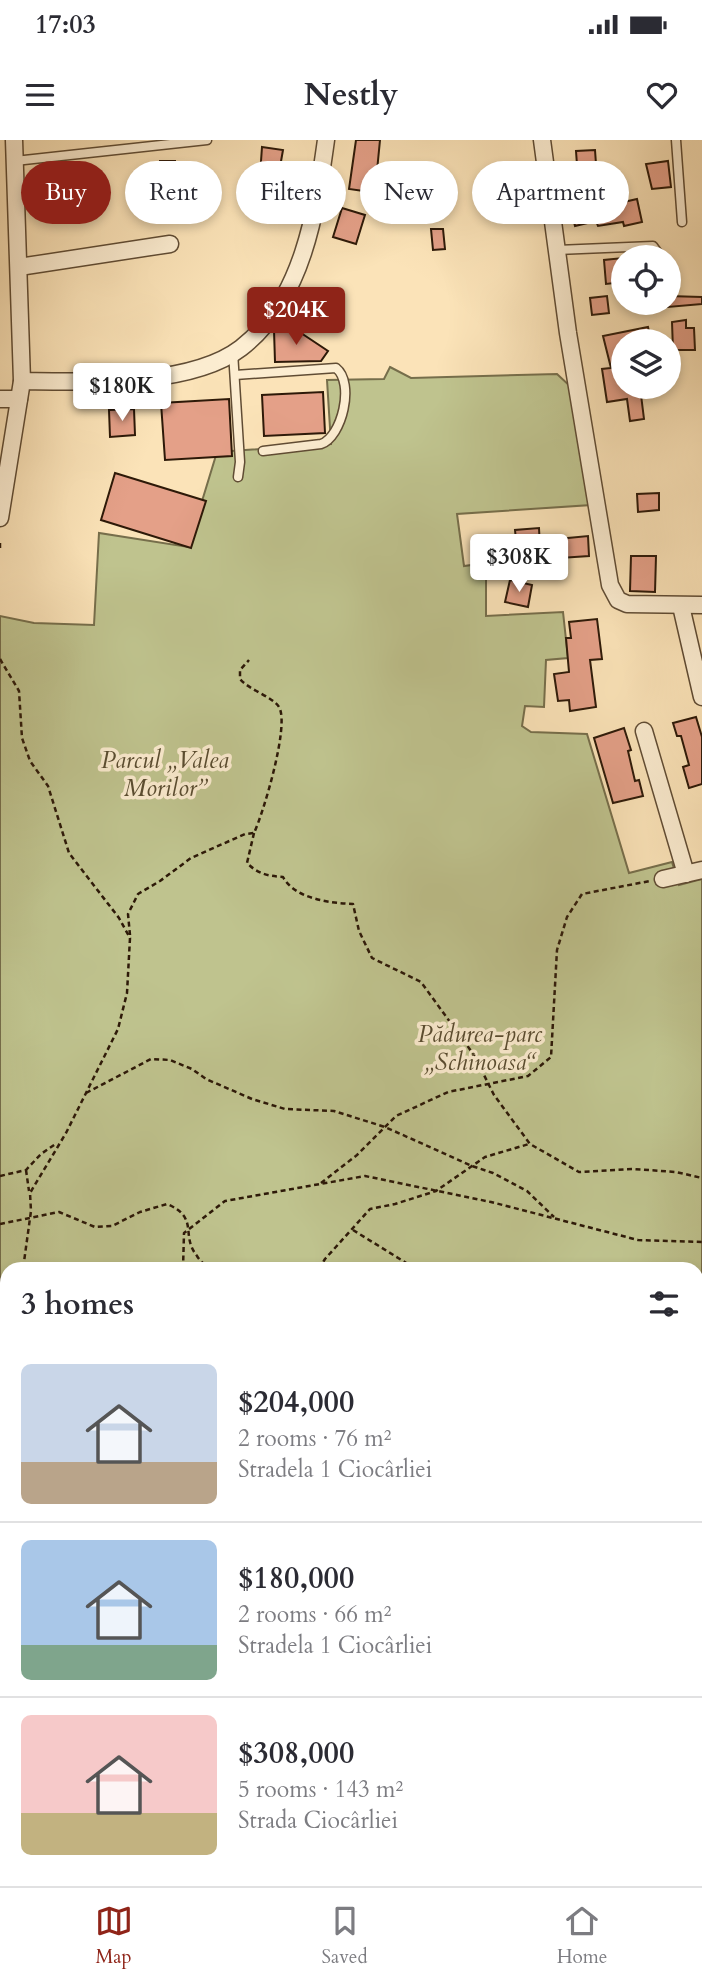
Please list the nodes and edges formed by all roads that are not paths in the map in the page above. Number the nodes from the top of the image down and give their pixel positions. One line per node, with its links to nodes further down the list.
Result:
1 (14, 140): 7 (street)
2 (207, 140): 6 (lane)
3 (326, 140): 13 (street)
4 (542, 140): 11 (street)
5 (676, 140): 8 (lane)
6 (183, 141): 7 (lane)
7 (8, 159): 12 (street)
8 (682, 222)
9 (170, 244): 12 (street)
10 (611, 248): 11 (lane)
11 (557, 250): 22 (street)
12 (19, 267): 15 (street)
13 (233, 352): 14 (lane); 15 (street)
14 (235, 375): 18 (lane); 19 (lane)
15 (22, 381): 17 (street)
16 (0, 399): 17 (street)
17 (19, 399): 20 (street)
18 (263, 451)
19 (239, 477)
20 (0, 518)
21 (702, 605): 22 (street)
22 (681, 606): 23 (street)
23 (702, 697)
24 (644, 731): 25 (street)
25 (694, 872): 26 (street)
26 (663, 879)

